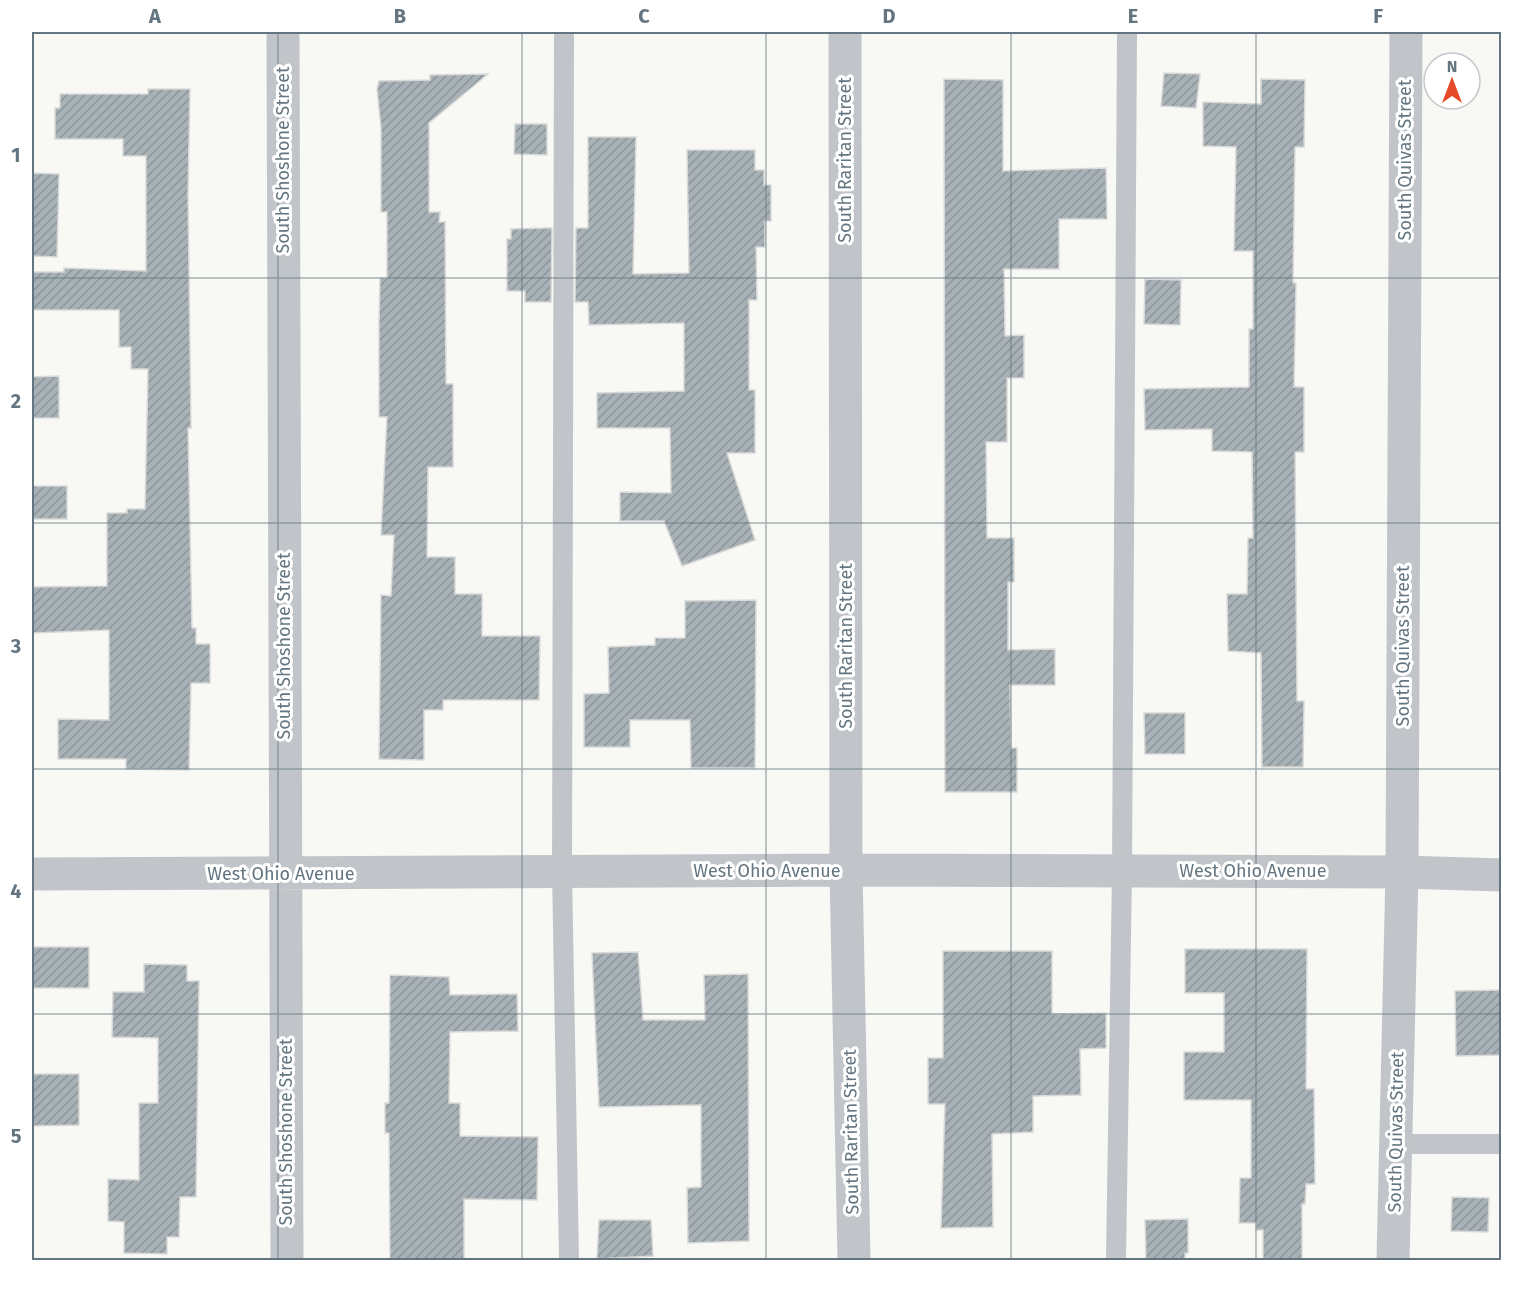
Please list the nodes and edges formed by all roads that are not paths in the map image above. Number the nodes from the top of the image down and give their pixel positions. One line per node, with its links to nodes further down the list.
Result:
1 (283, 32): 11 (street, South Shoshone Street)
2 (564, 32): 8 (lane)
3 (845, 32): 6 (street, South Raritan Street)
4 (1127, 32): 7 (lane)
5 (1406, 32): 9 (street, South Quivas Street)
6 (846, 870): 7 (street, West Ohio Avenue); 8 (street, West Ohio Avenue); 17 (street, South Raritan Street)
7 (1122, 871): 9 (street, West Ohio Avenue); 18 (lane)
8 (562, 872): 11 (street, West Ohio Avenue); 16 (lane)
9 (1402, 872): 12 (street, West Ohio Avenue); 13 (street, South Quivas Street)
10 (32, 874): 11 (street, West Ohio Avenue)
11 (284, 874): 15 (street, South Shoshone Street)
12 (1502, 875)
13 (1396, 1144): 14 (lane); 19 (street, South Quivas Street)
14 (1502, 1144)
15 (287, 1260)
16 (569, 1260)
17 (854, 1260)
18 (1116, 1260)
19 (1393, 1260)

